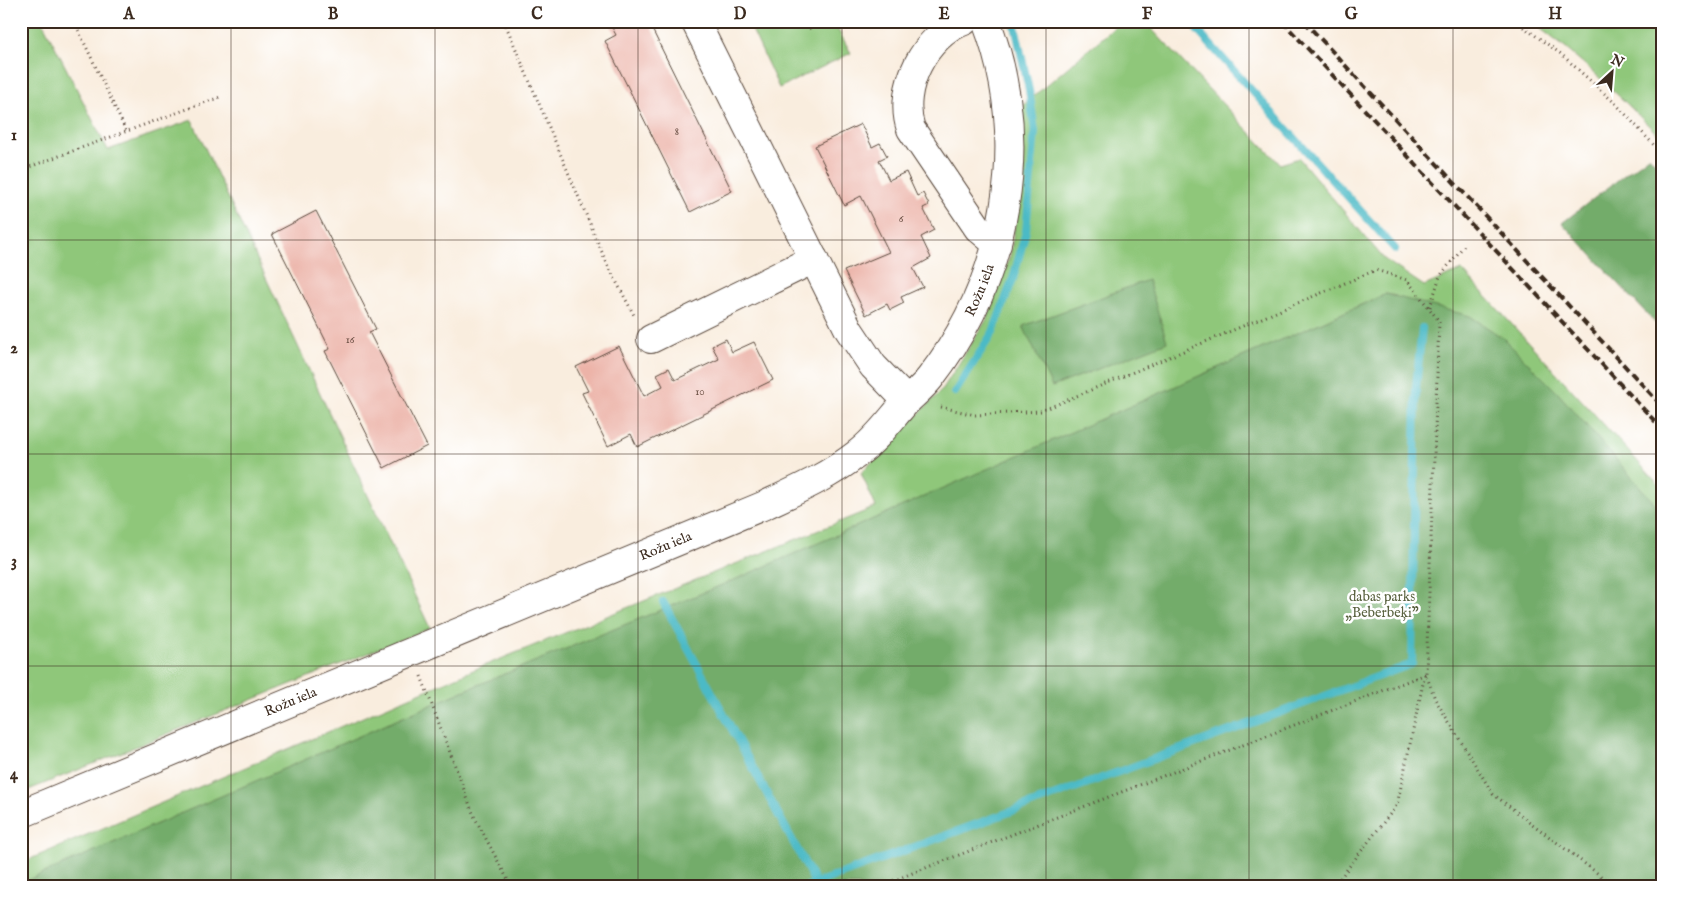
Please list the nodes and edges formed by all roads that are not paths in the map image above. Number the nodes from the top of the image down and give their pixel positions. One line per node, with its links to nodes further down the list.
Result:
1 (694, 21): 5 (street)
2 (964, 21): 4 (street)
3 (986, 21): 4 (street, Rožu iela)
4 (997, 244): 7 (street, Rožu iela)
5 (814, 259): 6 (street); 7 (street)
6 (651, 338)
7 (907, 401): 8 (street, Rožu iela)
8 (21, 814)

